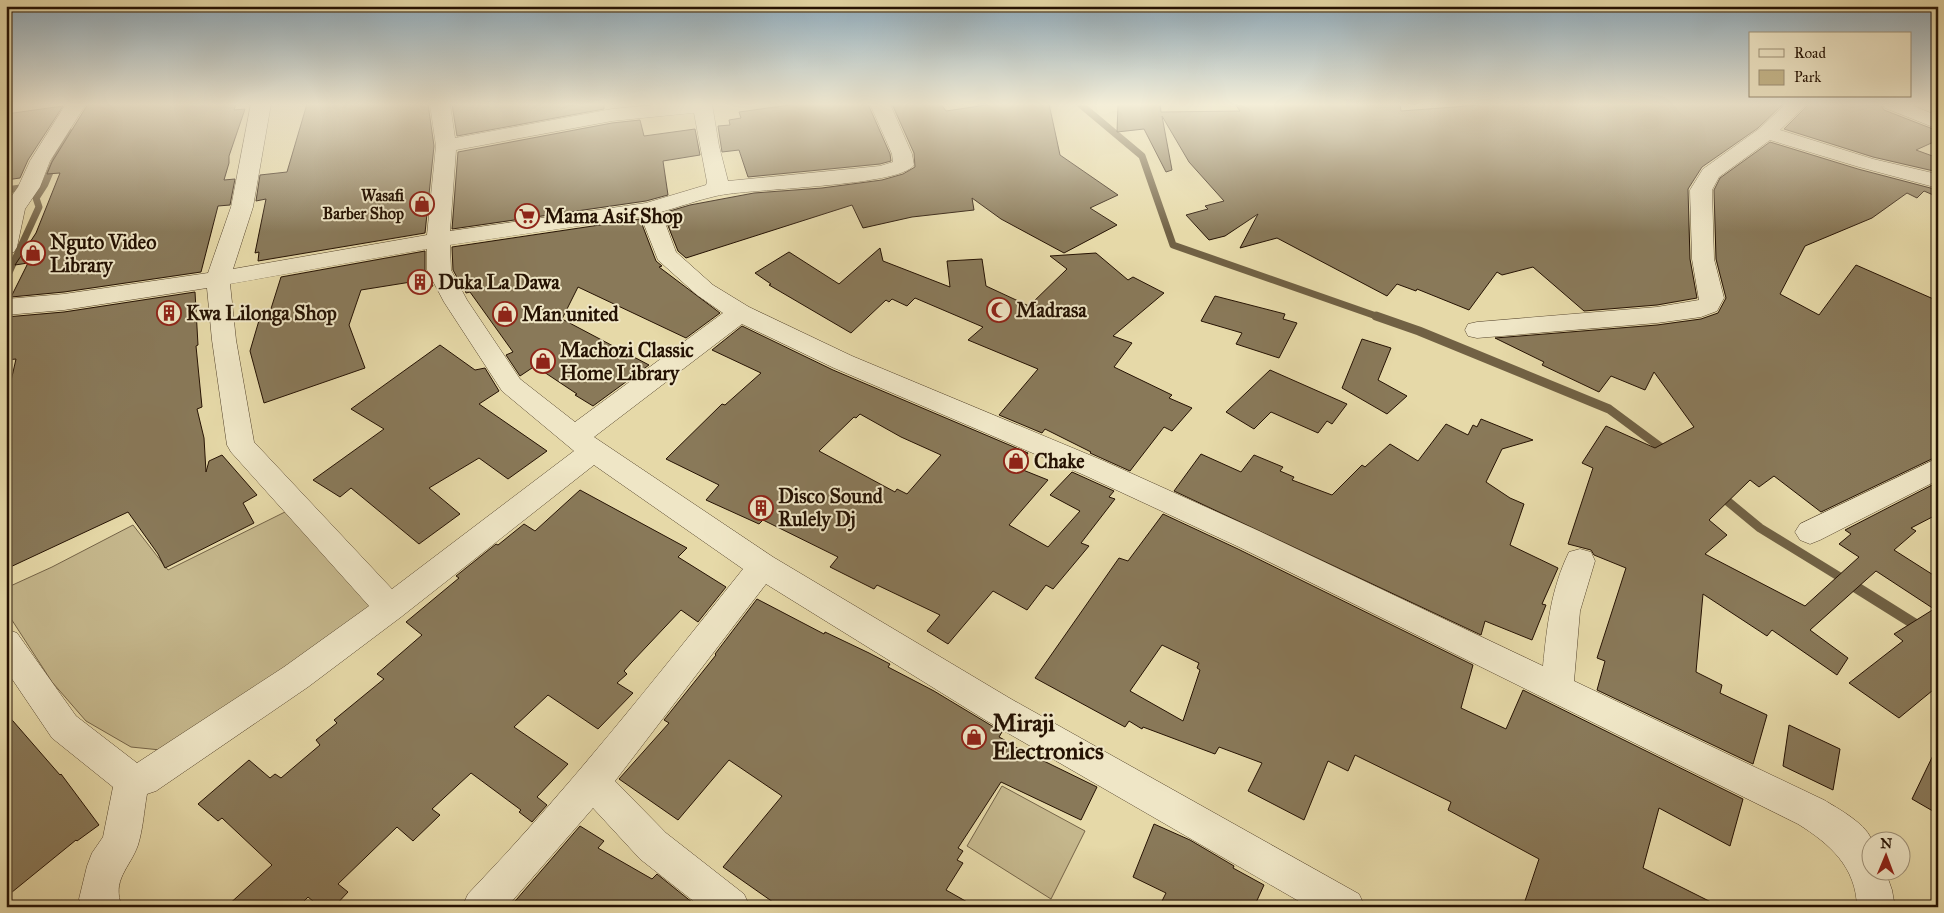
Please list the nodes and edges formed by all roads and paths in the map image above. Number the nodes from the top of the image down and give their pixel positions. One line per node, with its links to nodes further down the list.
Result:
1 (446, 146): 13 (street)
2 (49, 147): 12 (street)
3 (253, 147): 15 (street)
4 (709, 147): 9 (street)
5 (899, 147): 9 (street)
6 (1747, 147): 18 (street)
7 (1816, 147): 8 (street)
8 (1938, 182)
9 (715, 189): 11 (street)
10 (39, 207): 12 (street)
11 (649, 209): 13 (street); 17 (street)
12 (10, 210): 14 (street)
13 (438, 240): 15 (street); 19 (street)
14 (6, 247)
15 (218, 279): 16 (street); 24 (street)
16 (6, 306)
17 (740, 313): 19 (street); 26 (street)
18 (1477, 330)
19 (584, 443): 23 (street); 24 (street)
20 (1938, 468): 21 (street)
21 (1810, 532)
22 (1580, 561): 26 (street)
23 (762, 566): 28 (street); 32 (street)
24 (390, 608): 27 (street)
25 (6, 643): 27 (street)
26 (1557, 689): 33 (street)
27 (132, 780): 29 (street)
28 (594, 784): 30 (street); 31 (street)
29 (103, 907)
30 (481, 907)
31 (731, 907)
32 (1346, 907)
33 (1876, 907)

